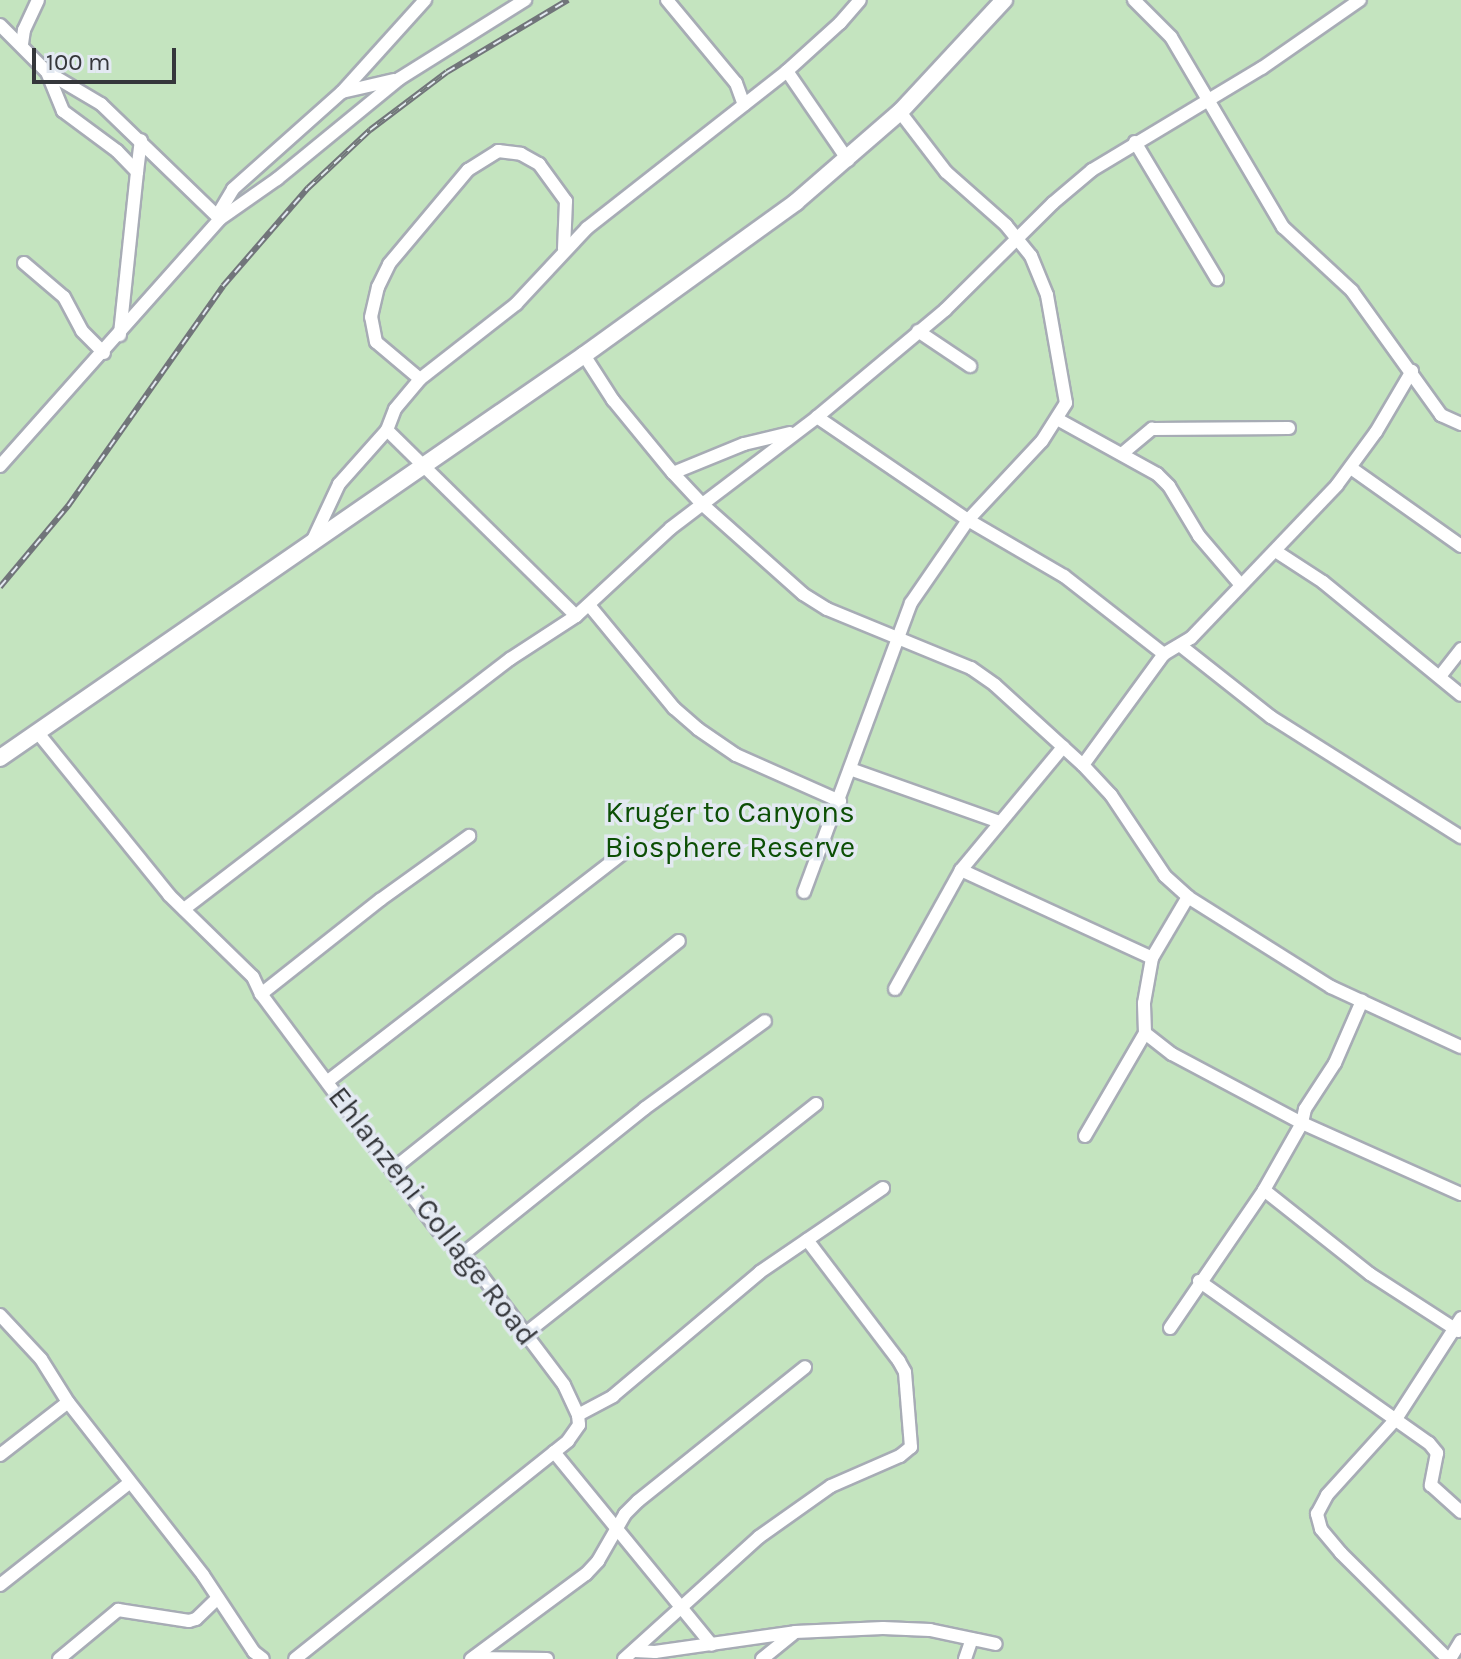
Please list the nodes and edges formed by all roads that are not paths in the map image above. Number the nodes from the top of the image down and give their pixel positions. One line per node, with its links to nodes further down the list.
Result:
1 (38, 0): 10 (street)
2 (425, 0): 14 (street)
3 (525, 0): 13 (street)
4 (667, 0): 16 (street)
5 (860, 0): 11 (street)
6 (1004, 0): 17 (street)
7 (1134, 0): 15 (street)
8 (1360, 0): 15 (street)
9 (0, 25): 10 (street)
10 (22, 44): 12 (street)
11 (787, 71): 16 (street); 20 (street)
12 (47, 72): 18 (street); 21 (street)
13 (399, 79): 14 (street); 22 (street)
14 (342, 92): 22 (street)
15 (1208, 100): 19 (street); 32 (street)
16 (744, 105): 24 (street)
17 (900, 112): 20 (street); 23 (street)
18 (141, 140): 21 (street); 22 (street)
19 (1135, 142): 23 (street); 26 (street)
20 (848, 160): 30 (street)
21 (137, 172): 28 (street)
22 (219, 218): 28 (street)
23 (1019, 239): 27 (street); 35 (street)
24 (564, 249): 33 (street); 33 (street)
25 (24, 263): 29 (street)
26 (1217, 279)
27 (918, 331): 31 (street); 34 (street)
28 (120, 335): 29 (street)
29 (104, 353): 42 (street)
30 (584, 355): 41 (street); 44 (street)
31 (970, 366)
32 (1412, 371): 36 (street); 43 (street)
33 (420, 379): 38 (street)
34 (817, 417): 39 (street); 46 (street)
35 (1059, 420): 40 (street); 46 (street)
36 (1461, 424)
37 (1289, 428): 40 (street)
38 (387, 430): 41 (street); 47 (street)
39 (797, 431): 44 (street); 45 (street)
40 (1123, 453): 50 (street)
41 (421, 465): 47 (street); 52 (street)
42 (0, 466)
43 (1351, 468): 48 (street); 49 (street)
44 (673, 473): 45 (street)
45 (702, 504): 51 (street); 53 (street)
46 (968, 520): 53 (street); 56 (street)
47 (312, 542): 59 (street)
48 (1461, 546)
49 (1277, 552): 50 (street); 57 (street)
50 (1240, 584): 54 (street)
51 (589, 605): 52 (street); 64 (street)
52 (576, 616): 72 (street)
53 (896, 636): 60 (street); 63 (street)
54 (1181, 646): 56 (street); 67 (street)
55 (1461, 649): 57 (street)
56 (1164, 654): 62 (street)
57 (1441, 675): 58 (street)
58 (1461, 695)
59 (38, 733): 61 (street); 72 (street, Ehlanzeni Collage Road)
60 (1063, 747): 62 (street); 65 (street)
61 (0, 758)
62 (1083, 765): 71 (street)
63 (850, 769): 64 (street); 65 (street)
64 (840, 801): 70 (street)
65 (1000, 822): 69 (street)
66 (469, 836): 76 (street)
67 (1461, 837)
68 (623, 853): 81 (street)
69 (961, 870): 74 (street); 75 (street)
70 (804, 892)
71 (1188, 897): 74 (street); 77 (street)
72 (184, 909): 76 (street, Ehlanzeni Collage Road)
73 (679, 941): 85 (street)
74 (1152, 958): 79 (street)
75 (895, 989)
76 (261, 994): 81 (street, Ehlanzeni Collage Road)
77 (1362, 1001): 80 (street); 83 (street)
78 (765, 1021): 90 (street)
79 (1145, 1033): 83 (street); 84 (street)
80 (1461, 1047)
81 (328, 1081): 85 (street, Ehlanzeni Collage Road)
82 (816, 1104): 95 (street)
83 (1302, 1123): 87 (street); 88 (street)
84 (1085, 1136)
85 (392, 1170): 90 (street, Ehlanzeni Collage Road)
86 (883, 1188): 89 (street)
87 (1264, 1190): 91 (street); 93 (street)
88 (1461, 1194)
89 (807, 1240): 98 (street); 107 (street)
90 (463, 1254): 95 (street, Ehlanzeni Collage Road)
91 (1199, 1281): 94 (street); 99 (street)
92 (3, 1323): 97 (street)
93 (1459, 1327): 99 (street)
94 (1170, 1328)
95 (525, 1334): 98 (street, Ehlanzeni Collage Road)
96 (805, 1367): 104 (street)
97 (68, 1402): 101 (street); 102 (street)
98 (578, 1415): 100 (street)
99 (1396, 1419): 103 (street); 121 (street)
100 (554, 1452): 104 (street); 117 (street)
101 (0, 1455)
102 (129, 1483): 105 (street); 106 (street)
103 (1461, 1512)
104 (619, 1527): 107 (street); 115 (street)
105 (0, 1585)
106 (218, 1598): 114 (street); 116 (street)
107 (681, 1607): 112 (street); 113 (street)
108 (795, 1632): 109 (street); 112 (street); 119 (street)
109 (972, 1639): 111 (street); 120 (street)
110 (1461, 1641): 121 (street)
111 (996, 1644)
112 (712, 1645): 113 (street)
113 (629, 1655)
114 (254, 1657)
115 (473, 1658): 118 (street)
116 (59, 1659)
117 (295, 1659)
118 (547, 1659)
119 (762, 1659)
120 (965, 1659)
121 (1449, 1659)

